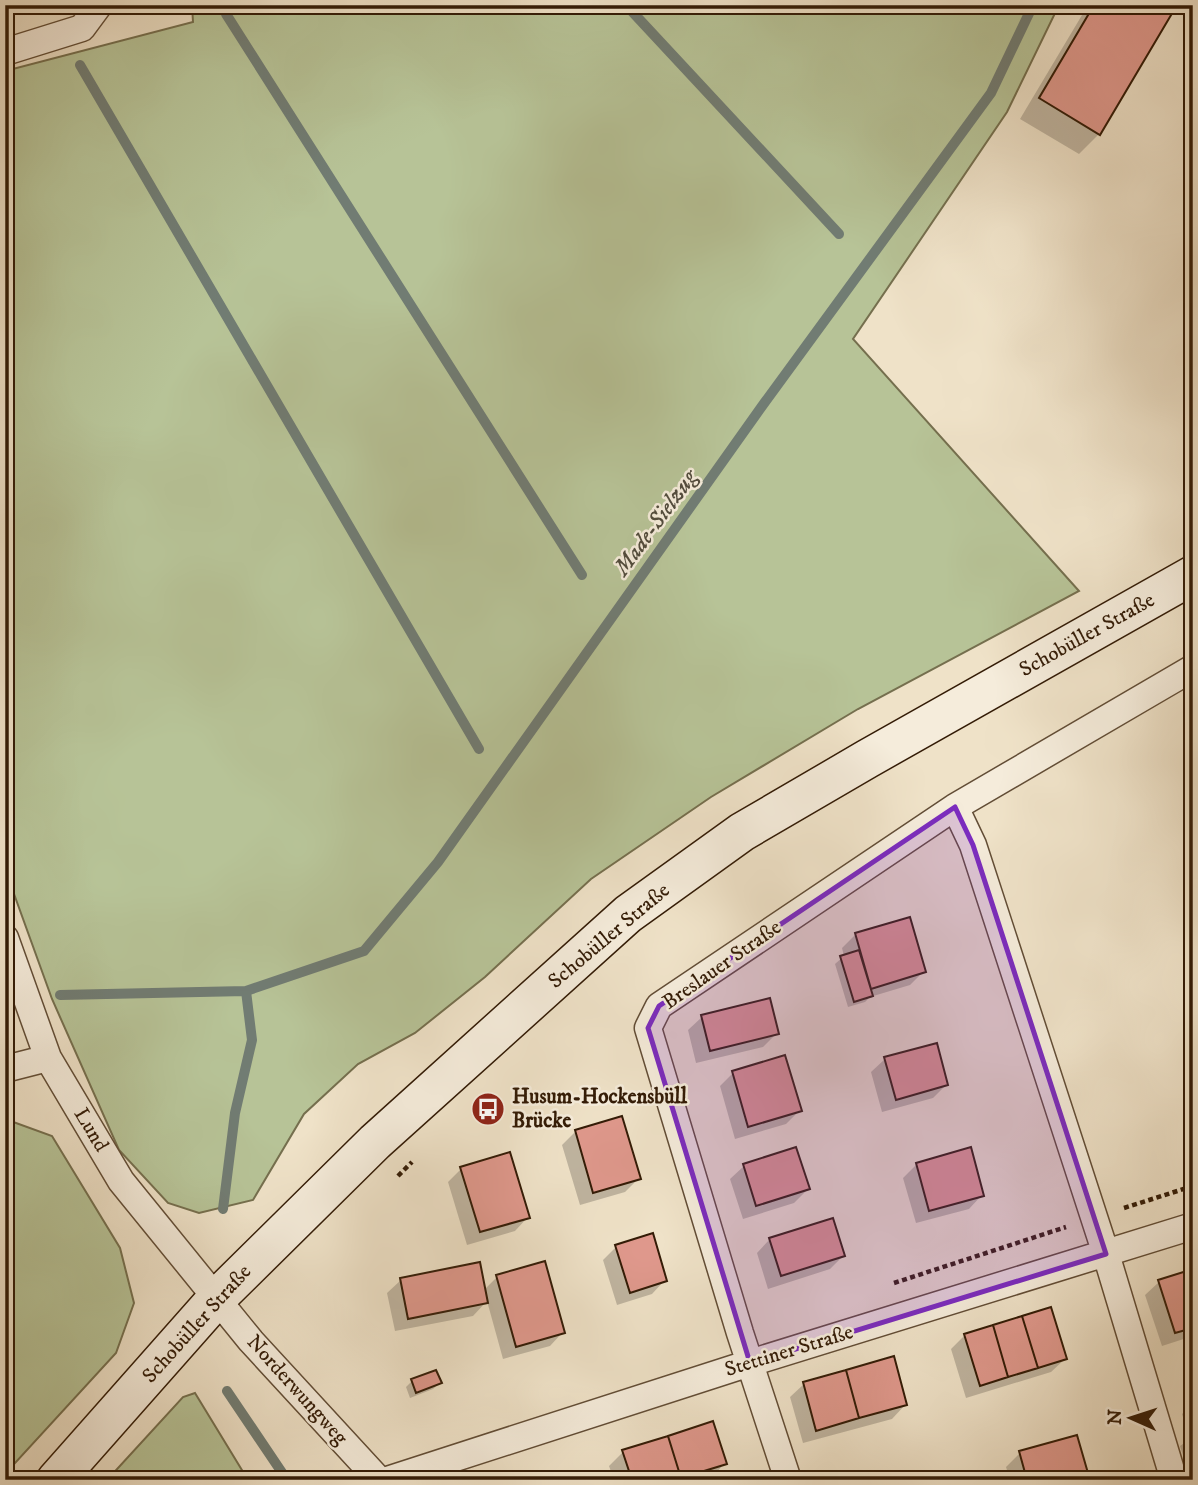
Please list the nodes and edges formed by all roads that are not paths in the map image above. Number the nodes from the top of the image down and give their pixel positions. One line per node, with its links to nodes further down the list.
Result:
1 (99, 5): 2 (street)
2 (5, 52)
3 (1193, 575): 11 (main road, Schobüller Straße)
4 (1193, 668): 5 (street, Breslauer Straße)
5 (955, 807): 10 (street); 12 (street, Breslauer Straße)
6 (5, 938): 7 (street, Lund)
7 (48, 1058): 8 (street); 11 (street, Lund)
8 (5, 1069)
9 (1193, 1226): 10 (street, Stettiner Straße)
10 (1106, 1254): 12 (street, Stettiner Straße); 17 (street)
11 (218, 1298): 13 (main road, Schobüller Straße); 14 (street, Norderwungweg)
12 (751, 1363): 15 (street, Stettiner Straße); 16 (street, Breslauer Straße)
13 (56, 1480)
14 (379, 1480)
15 (387, 1480)
16 (788, 1480)
17 (1174, 1480)

